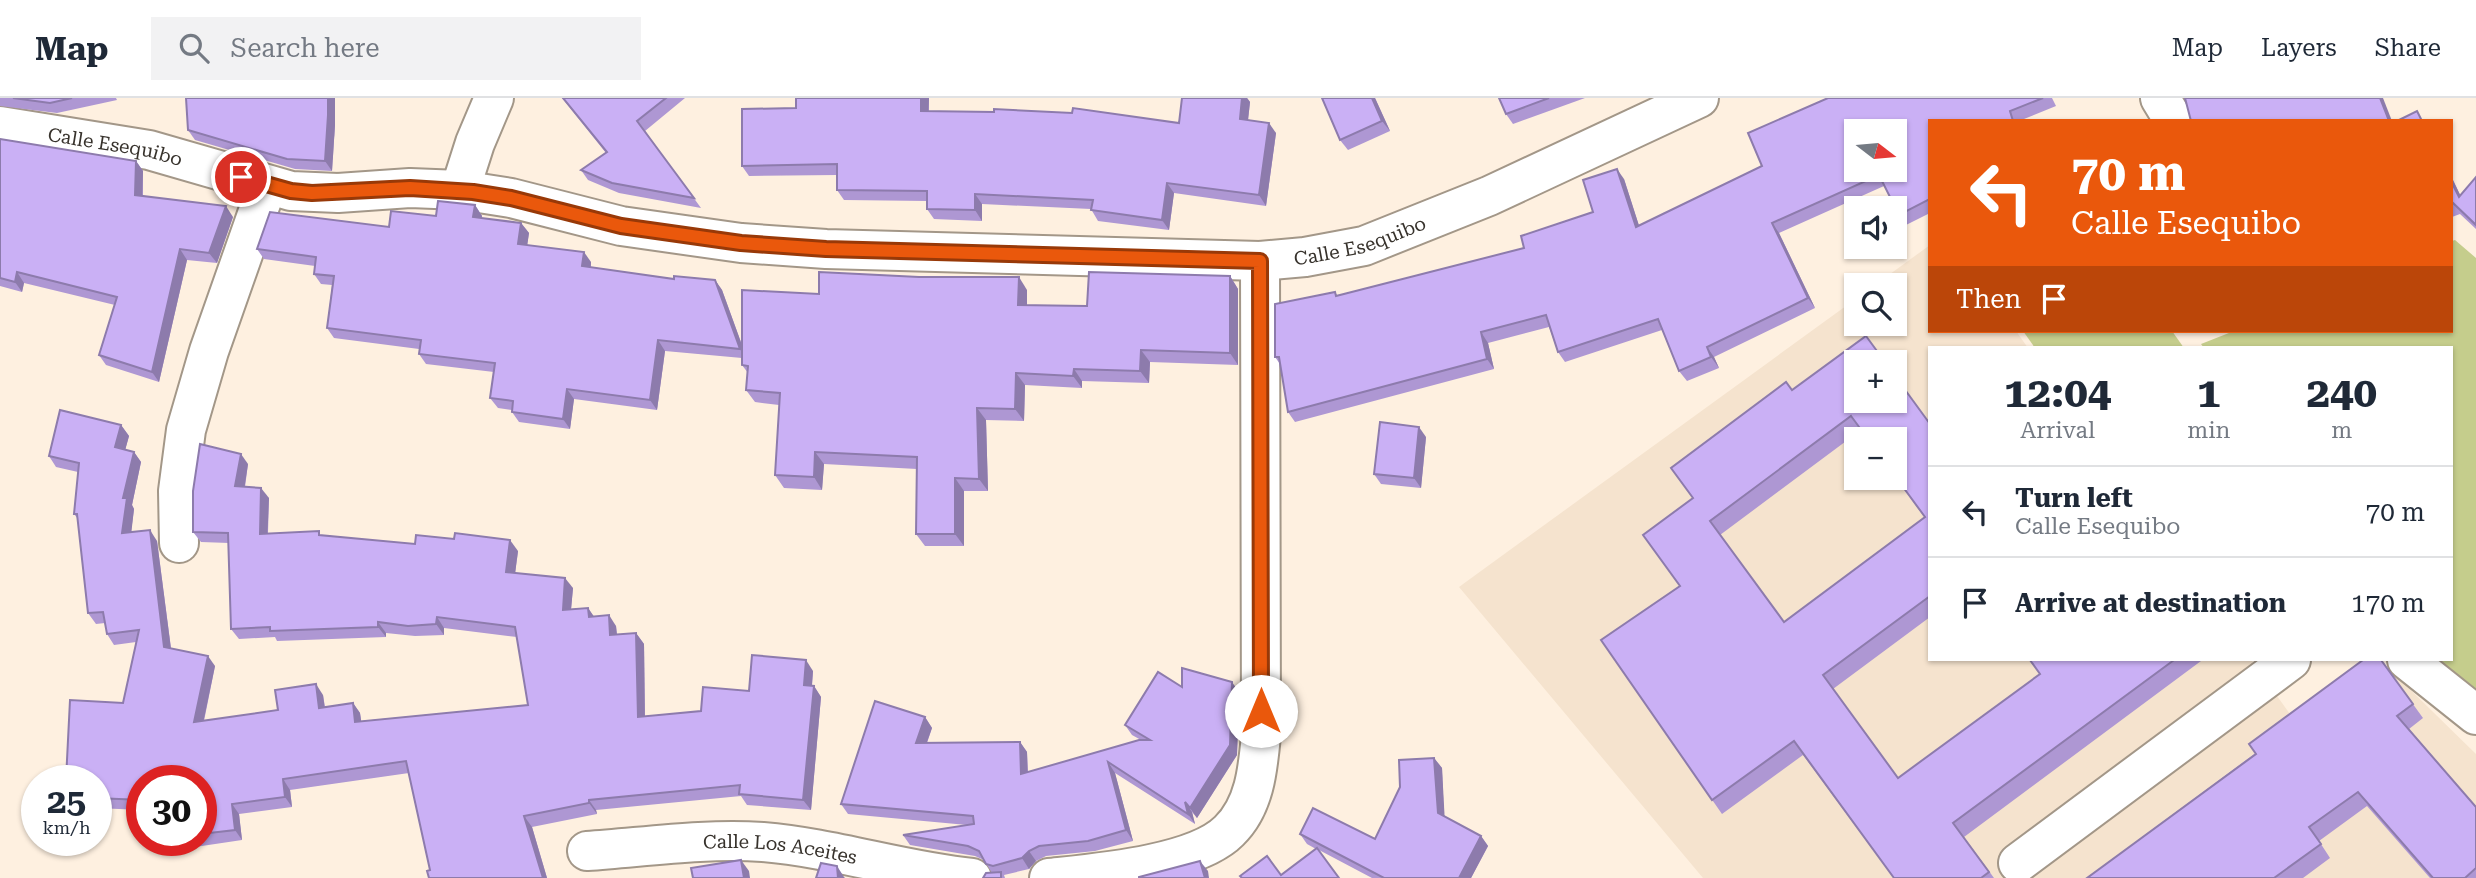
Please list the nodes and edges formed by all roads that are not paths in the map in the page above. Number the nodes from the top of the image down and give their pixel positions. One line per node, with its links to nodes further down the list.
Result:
1 (494, 98): 7 (street)
2 (1699, 98): 8 (street, Calle Esequibo)
3 (2160, 98): 4 (street)
4 (2173, 119)
5 (0, 126): 6 (street, Calle Esequibo)
6 (267, 186): 7 (street, Calle Esequibo); 9 (street)
7 (460, 190): 8 (street, Calle Esequibo)
8 (1260, 261): 16 (street)
9 (178, 543)
10 (2290, 661): 14 (street)
11 (2408, 661): 12 (street)
12 (2476, 715)
13 (587, 851): 15 (street, Calle Los Aceites)
14 (2018, 863)
15 (972, 878)
16 (1049, 878)

